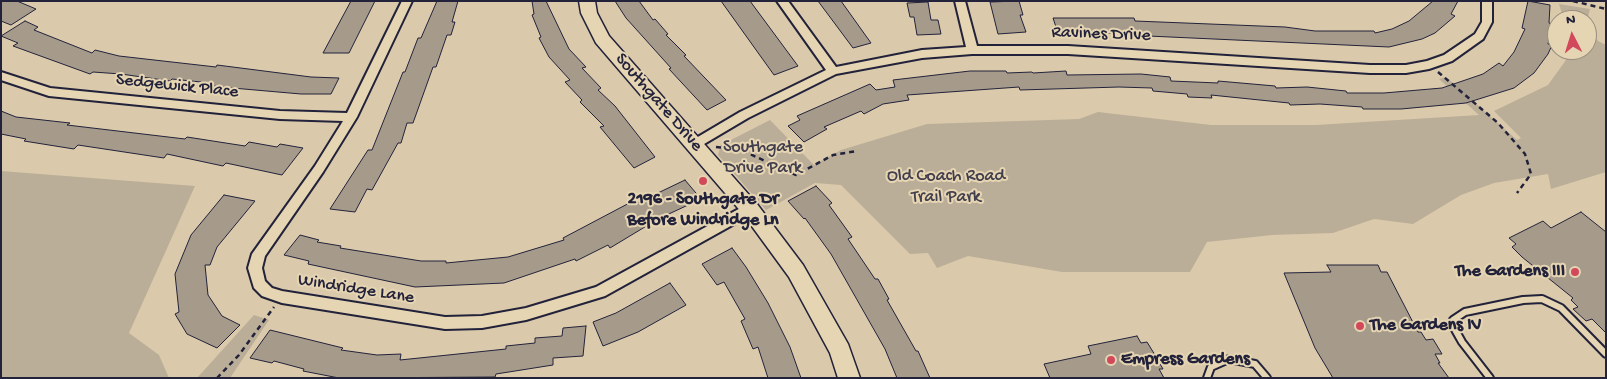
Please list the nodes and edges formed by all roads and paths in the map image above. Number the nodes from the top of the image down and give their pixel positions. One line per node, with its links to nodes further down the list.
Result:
1 (407, 1): 12 (street, Windridge Lane)
2 (587, 1): 13 (street, Southgate Drive)
3 (782, 1): 10 (street)
4 (960, 1): 8 (street)
5 (1487, 1): 9 (street, Ravines Drive)
6 (1573, 1): 7 (path)
7 (1606, 9)
8 (972, 50): 9 (street, Ravines Drive); 10 (street, Ravines Drive)
9 (1429, 65): 15 (path)
10 (833, 71): 13 (street, Ravines Drive)
11 (1, 76): 12 (street, Sedgewick Place)
12 (351, 118): 17 (street, Windridge Lane)
13 (695, 144): 14 (path); 16 (street, Southgate Drive)
14 (857, 151)
15 (1517, 193)
16 (750, 209): 17 (street, Windridge Lane); 20 (street, Southgate Drive)
17 (282, 297): 19 (path)
18 (1606, 354): 23 (lane)
19 (217, 378)
20 (849, 378)
21 (1207, 378): 22 (lane)
22 (1267, 378)
23 (1490, 378)

